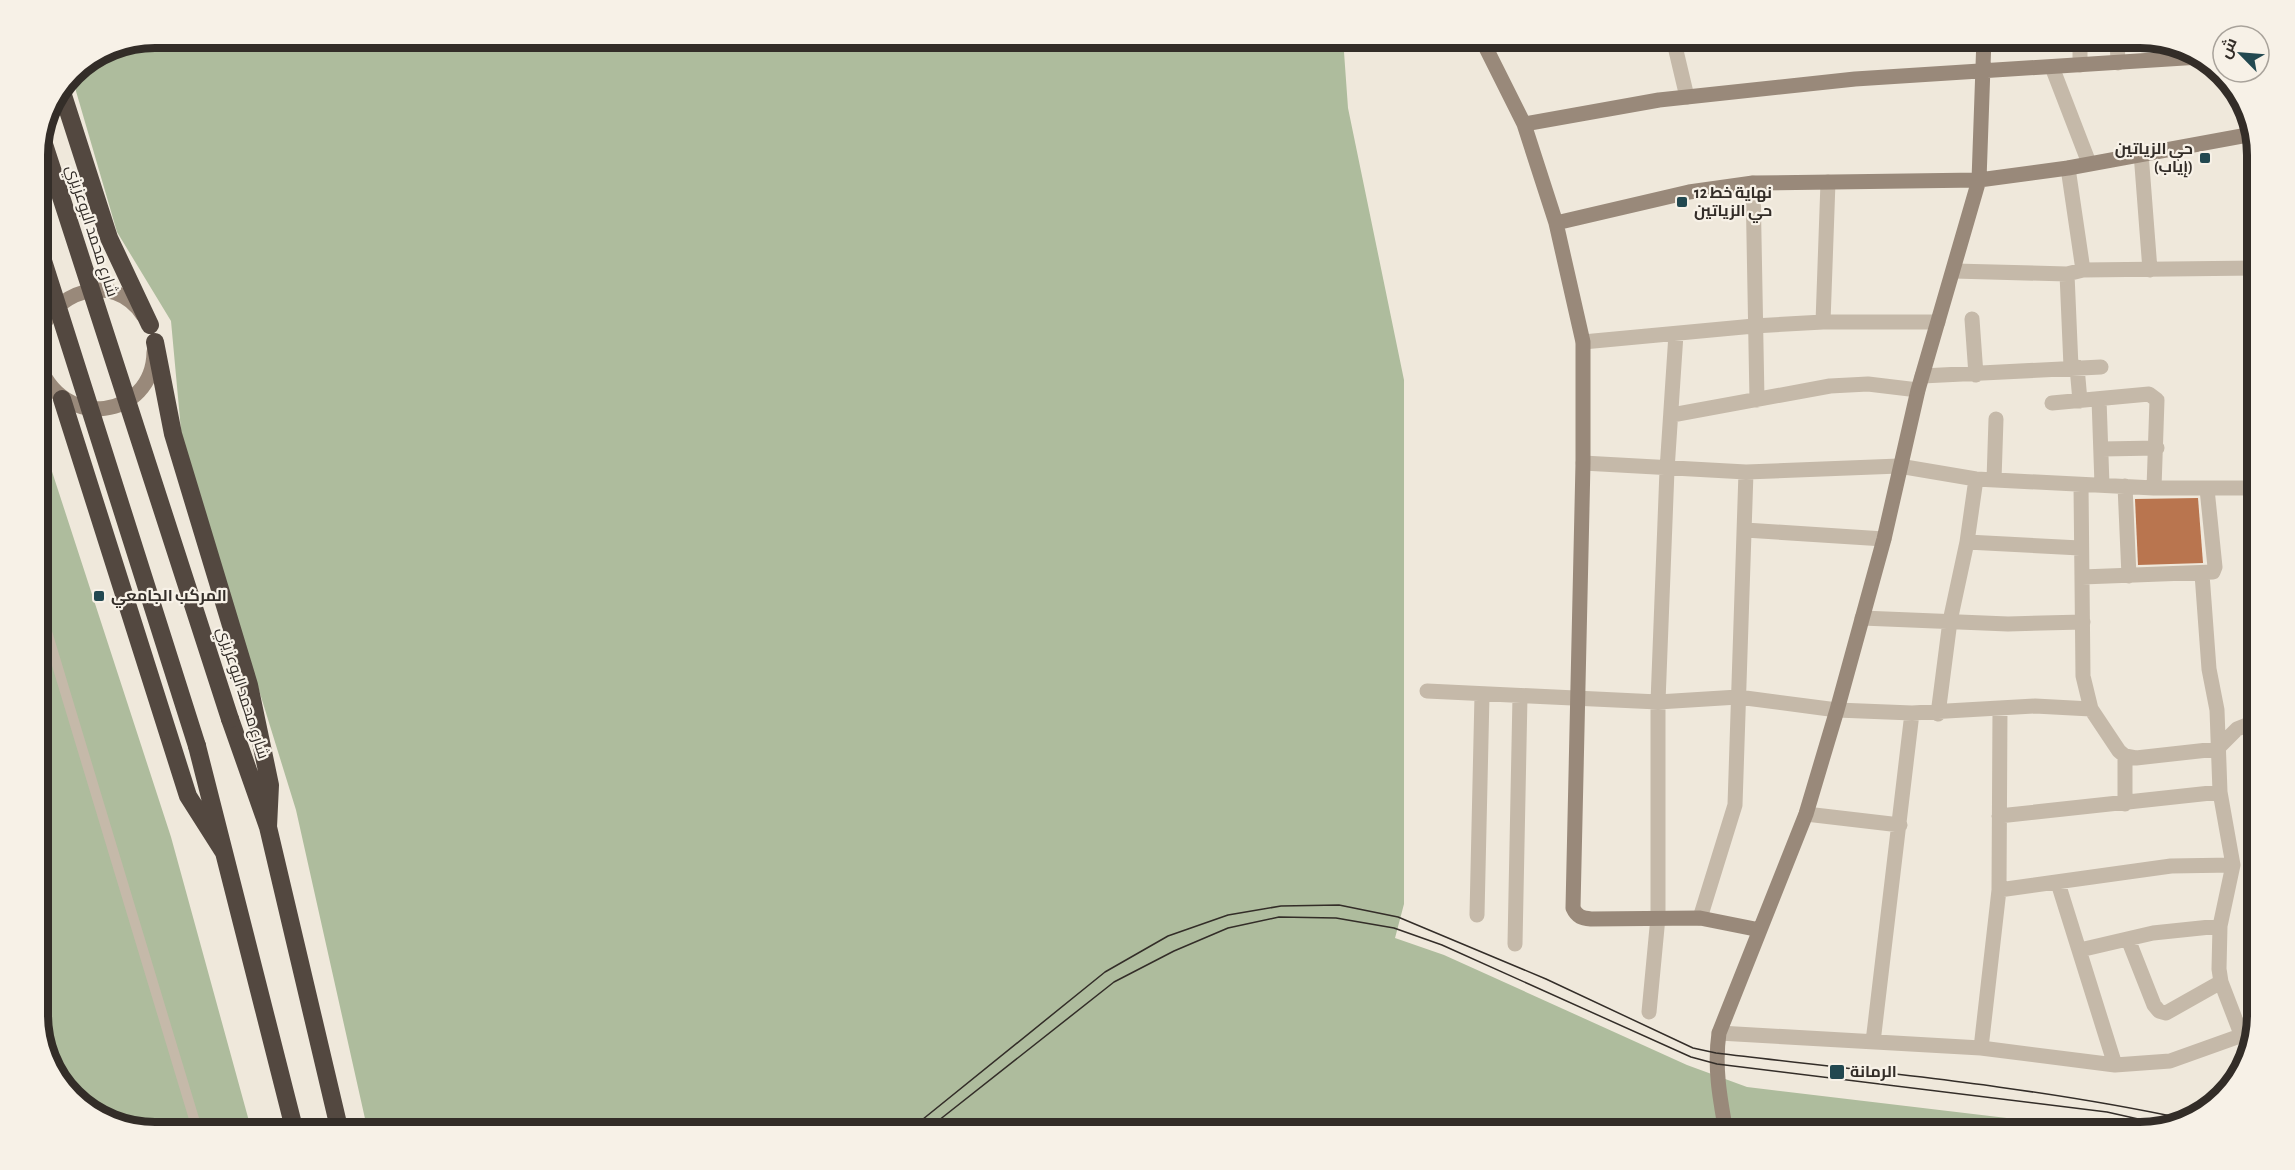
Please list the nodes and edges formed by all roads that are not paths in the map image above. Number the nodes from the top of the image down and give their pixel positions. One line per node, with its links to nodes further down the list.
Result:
1 (1486, 48): 13 (street)
2 (1675, 48): 11 (street)
3 (1984, 48): 10 (street)
4 (2080, 48): 8 (street)
5 (2118, 48): 7 (street)
6 (2185, 58): 7 (street)
7 (2118, 63): 8 (street)
8 (2080, 65): 9 (street)
9 (2052, 67): 10 (street); 17 (street)
10 (1983, 73): 11 (street); 19 (street)
11 (1687, 97): 13 (street)
12 (64, 99): 34 (highway)
13 (1524, 124): 22 (street)
14 (2245, 135): 15 (street)
15 (2141, 153): 17 (street); 25 (street)
16 (48, 157): 92 (highway, شارع محمد البوعزيزي, bridge)
17 (2089, 163): 18 (street)
18 (2068, 168): 19 (street); 24 (street)
19 (1978, 180): 20 (street); 26 (street)
20 (1828, 182): 21 (street); 31 (street)
21 (1753, 183): 22 (street); 33 (street)
22 (1556, 223): 36 (street)
23 (2247, 268): 25 (street)
24 (2083, 270): 25 (street); 27 (street)
25 (2150, 270)
26 (1954, 271): 27 (street); 32 (street)
27 (2067, 274): 37 (street)
28 (48, 276): 93 (highway, bridge)
29 (48, 315): 34 (street)
30 (1972, 319): 39 (street)
31 (1823, 322): 32 (street); 33 (street)
32 (1938, 322): 40 (street)
33 (1754, 326): 35 (street); 43 (street)
34 (152, 333): 41 (street); 92 (highway)
35 (1676, 334): 36 (street); 46 (street)
36 (1583, 342): 50 (street)
37 (2074, 367): 38 (street); 39 (street); 44 (street)
38 (2101, 367)
39 (1976, 375): 40 (street)
40 (1920, 383): 43 (street); 51 (street)
41 (51, 393): 93 (highway)
42 (2099, 399): 44 (street); 48 (street); 49 (street)
43 (1757, 400): 46 (street)
44 (2080, 401): 45 (street)
45 (2052, 403)
46 (1672, 415): 52 (street)
47 (1996, 419): 55 (street)
48 (2102, 448): 49 (street); 57 (street)
49 (2157, 448): 59 (street)
50 (1583, 463): 52 (street); 76 (street)
51 (1899, 466): 53 (street); 54 (street); 63 (street)
52 (1667, 470): 53 (street); 78 (street)
53 (1746, 472): 62 (street)
54 (1976, 479): 55 (street); 64 (street)
55 (1994, 480): 56 (street)
56 (2081, 485): 57 (street); 65 (street)
57 (2102, 485): 58 (street)
58 (2125, 486): 59 (street); 67 (street)
59 (2154, 488): 61 (street)
60 (2247, 488): 61 (street)
61 (2207, 489): 66 (street)
62 (1745, 530): 63 (street); 77 (street)
63 (1884, 539): 69 (street)
64 (1967, 542): 65 (street); 70 (street)
65 (2080, 548): 68 (street)
66 (2202, 574): 67 (street); 85 (street)
67 (2129, 576): 68 (street)
68 (2082, 578): 71 (street)
69 (1862, 618): 70 (street); 81 (street)
70 (1950, 621): 71 (street); 83 (street)
71 (2083, 622): 80 (street)
72 (48, 635): 113 (lane)
73 (1427, 691): 74 (street)
74 (1482, 695): 75 (street); 97 (street)
75 (1520, 696): 76 (street); 103 (street)
76 (1579, 696): 78 (street); 98 (street)
77 (1738, 697): 78 (street); 81 (street); 99 (street)
78 (1658, 702): 98 (street)
79 (2000, 708): 80 (street); 83 (street); 90 (street)
80 (2091, 709): 86 (street)
81 (1838, 710): 82 (street); 89 (street)
82 (1912, 714): 83 (street); 91 (street)
83 (1938, 714)
84 (2247, 725): 85 (street)
85 (2217, 749): 86 (street); 87 (street)
86 (2125, 756): 88 (street)
87 (2220, 792): 88 (street); 94 (street)
88 (2125, 804): 90 (street)
89 (1806, 814): 91 (street); 101 (street)
90 (2000, 816): 96 (street)
91 (1900, 825): 110 (street)
92 (268, 827): 115 (highway, شارع محمد البوعزيزي)
93 (223, 851): 114 (highway)
94 (2233, 865): 95 (street); 100 (street)
95 (2058, 883): 96 (street); 104 (street)
96 (1999, 890): 111 (street)
97 (1477, 915)
98 (1658, 917): 99 (street); 106 (street)
99 (1700, 918): 101 (street)
100 (2220, 926): 102 (street); 105 (street)
101 (1760, 930): 108 (street)
102 (2128, 939): 104 (street); 105 (street)
103 (1515, 944)
104 (2080, 950): 112 (street)
105 (2221, 982): 107 (street)
106 (1649, 1012)
107 (2246, 1031)
108 (1719, 1033): 110 (street); 116 (street)
109 (2245, 1034): 112 (street)
110 (1873, 1042): 111 (street)
111 (1981, 1048): 112 (street)
112 (2115, 1065)
113 (195, 1122)
114 (292, 1122)
115 (338, 1122)
116 (1724, 1122)

